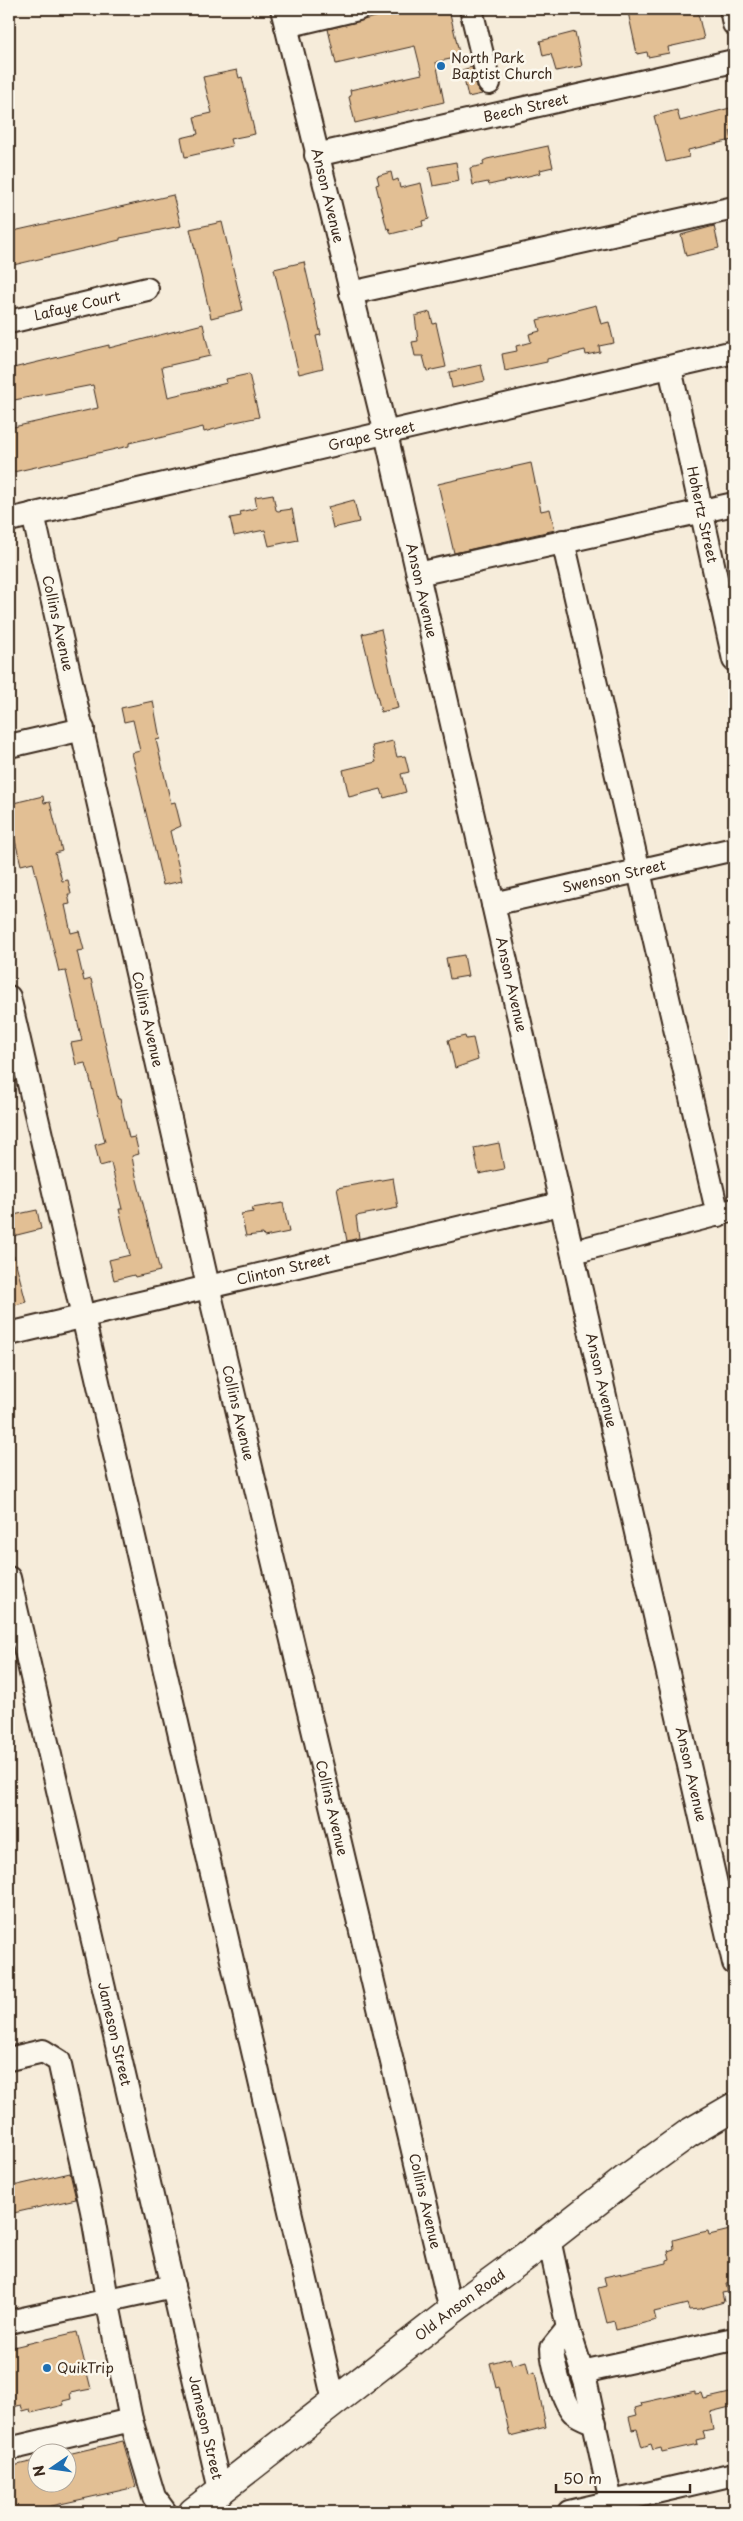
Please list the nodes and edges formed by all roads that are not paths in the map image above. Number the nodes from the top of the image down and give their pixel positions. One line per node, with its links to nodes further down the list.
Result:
1 (358, 9): 4 (street)
2 (471, 9): 7 (street)
3 (731, 9): 5 (street)
4 (284, 17): 8 (street, Anson Avenue)
5 (734, 24)
6 (734, 61): 8 (street, Beech Street)
7 (489, 83)
8 (316, 155): 11 (street, Anson Avenue)
9 (734, 208): 11 (street)
10 (146, 289): 12 (street, Lafaye Court)
11 (351, 294): 15 (street, Anson Avenue)
12 (9, 322)
13 (734, 352): 14 (street, Grape Street)
14 (670, 368): 15 (street, Grape Street); 17 (street, Hohertz Street)
15 (386, 434): 18 (street, Grape Street); 21 (street, Anson Avenue)
16 (734, 504): 17 (street)
17 (702, 510): 20 (street); 22 (street, Hohertz Street)
18 (33, 514): 19 (street, Grape Street); 23 (street, Collins Avenue)
19 (9, 520)
20 (563, 541): 21 (street); 26 (street)
21 (418, 574): 27 (street, Anson Avenue)
22 (734, 660)
23 (83, 729): 24 (street); 32 (street, Collins Avenue)
24 (9, 746)
25 (734, 850): 26 (street, Swenson Street)
26 (640, 871): 27 (street, Swenson Street); 30 (street)
27 (493, 904): 29 (street, Anson Avenue)
28 (9, 996): 33 (street)
29 (560, 1204): 31 (street, Anson Avenue); 32 (street, Clinton Street)
30 (726, 1212): 31 (street)
31 (573, 1252): 36 (street, Anson Avenue)
32 (208, 1286): 33 (street, Clinton Street); 42 (street, Collins Avenue)
33 (84, 1316): 34 (street, Clinton Street); 47 (street)
34 (9, 1334)
35 (9, 1578): 40 (street, Jameson Street)
36 (734, 1962)
37 (9, 2059): 41 (street)
38 (734, 2107): 39 (main road, Old Anson Road)
39 (549, 2240): 42 (main road, Old Anson Road); 44 (street)
40 (173, 2286): 41 (street); 52 (street, Jameson Street)
41 (107, 2299): 43 (street); 48 (street)
42 (451, 2311): 47 (main road, Old Anson Road)
43 (9, 2322)
44 (568, 2328): 46 (street); 49 (street)
45 (734, 2339): 46 (street)
46 (582, 2372): 49 (street)
47 (334, 2401): 52 (main road, Old Anson Road)
48 (131, 2420): 50 (street); 54 (street)
49 (595, 2423): 53 (street)
50 (9, 2448)
51 (734, 2474): 53 (street)
52 (220, 2490): 55 (main road, Old Anson Road)
53 (611, 2502): 56 (street)
54 (164, 2512)
55 (193, 2512)
56 (568, 2512)

